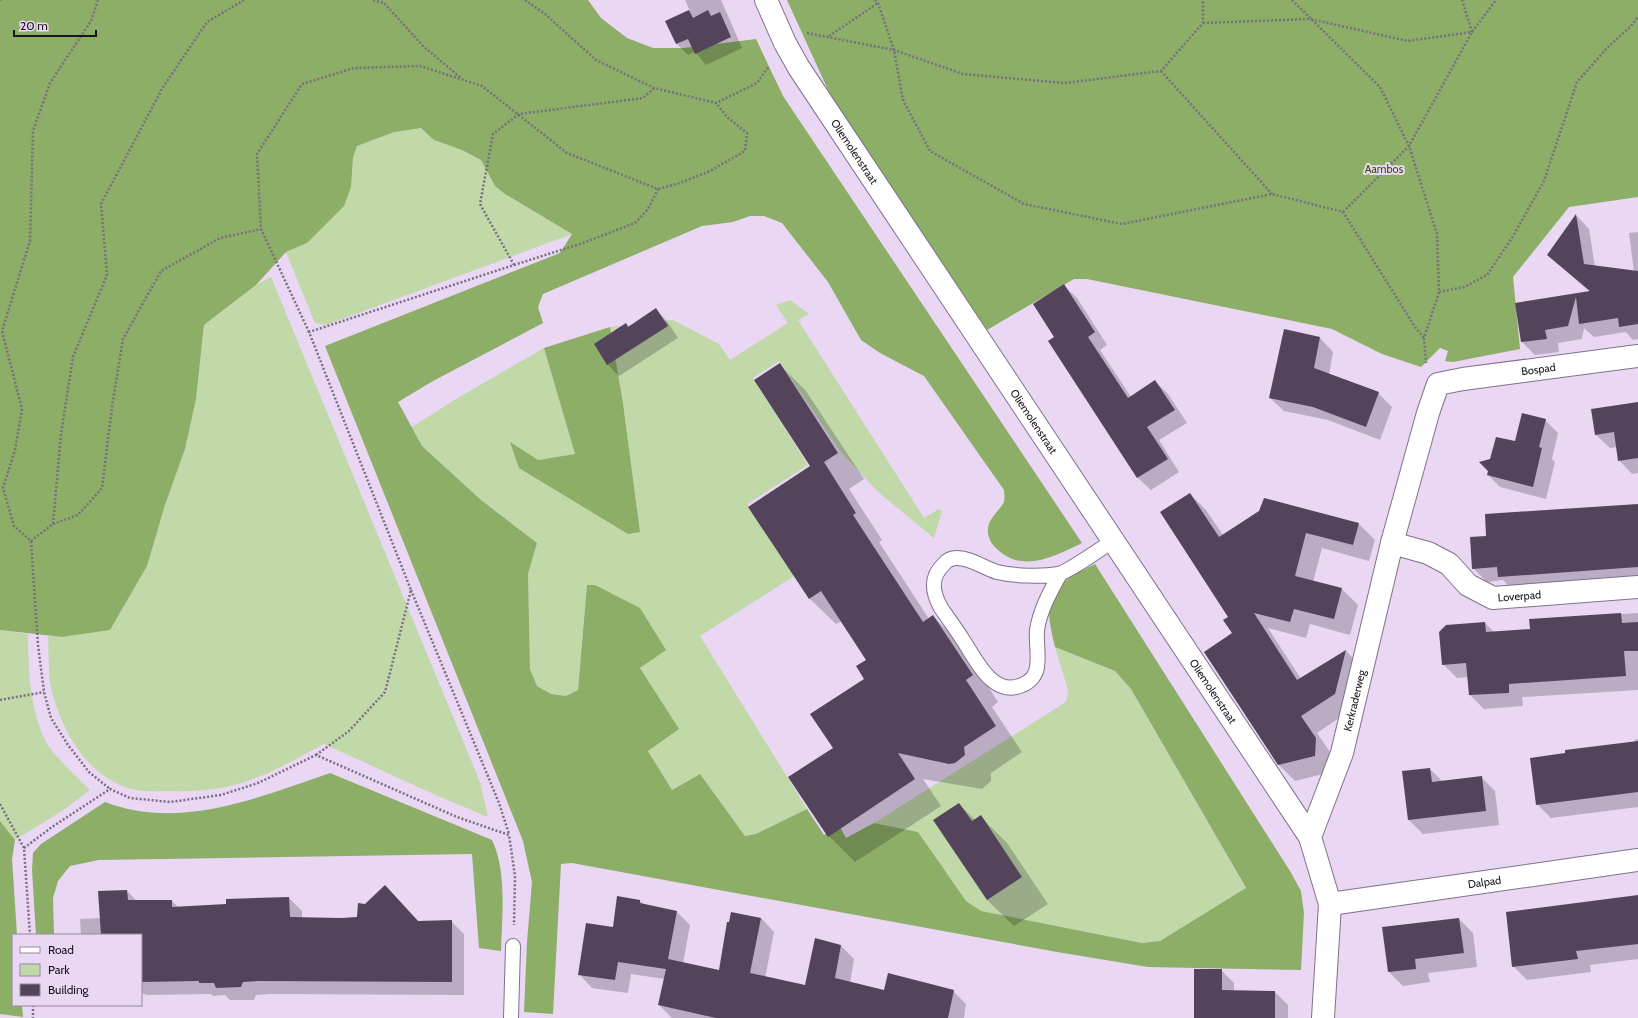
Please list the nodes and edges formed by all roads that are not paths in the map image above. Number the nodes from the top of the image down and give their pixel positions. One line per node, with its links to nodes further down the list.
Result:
1 (766, 0): 4 (street, Oliemolenstraat)
2 (1638, 356): 3 (street, Bospad)
3 (1438, 384): 5 (street, Kerkraderweg)
4 (1113, 541): 6 (lane); 8 (street, Oliemolenstraat)
5 (1392, 543): 7 (street, Loverpad); 8 (street, Kerkraderweg)
6 (1060, 574): 6 (lane)
7 (1638, 587)
8 (1310, 837): 10 (street)
9 (1638, 860): 10 (street, Dalpad)
10 (1330, 904): 13 (street)
11 (513, 946): 12 (lane)
12 (511, 1018)
13 (1324, 1018)

